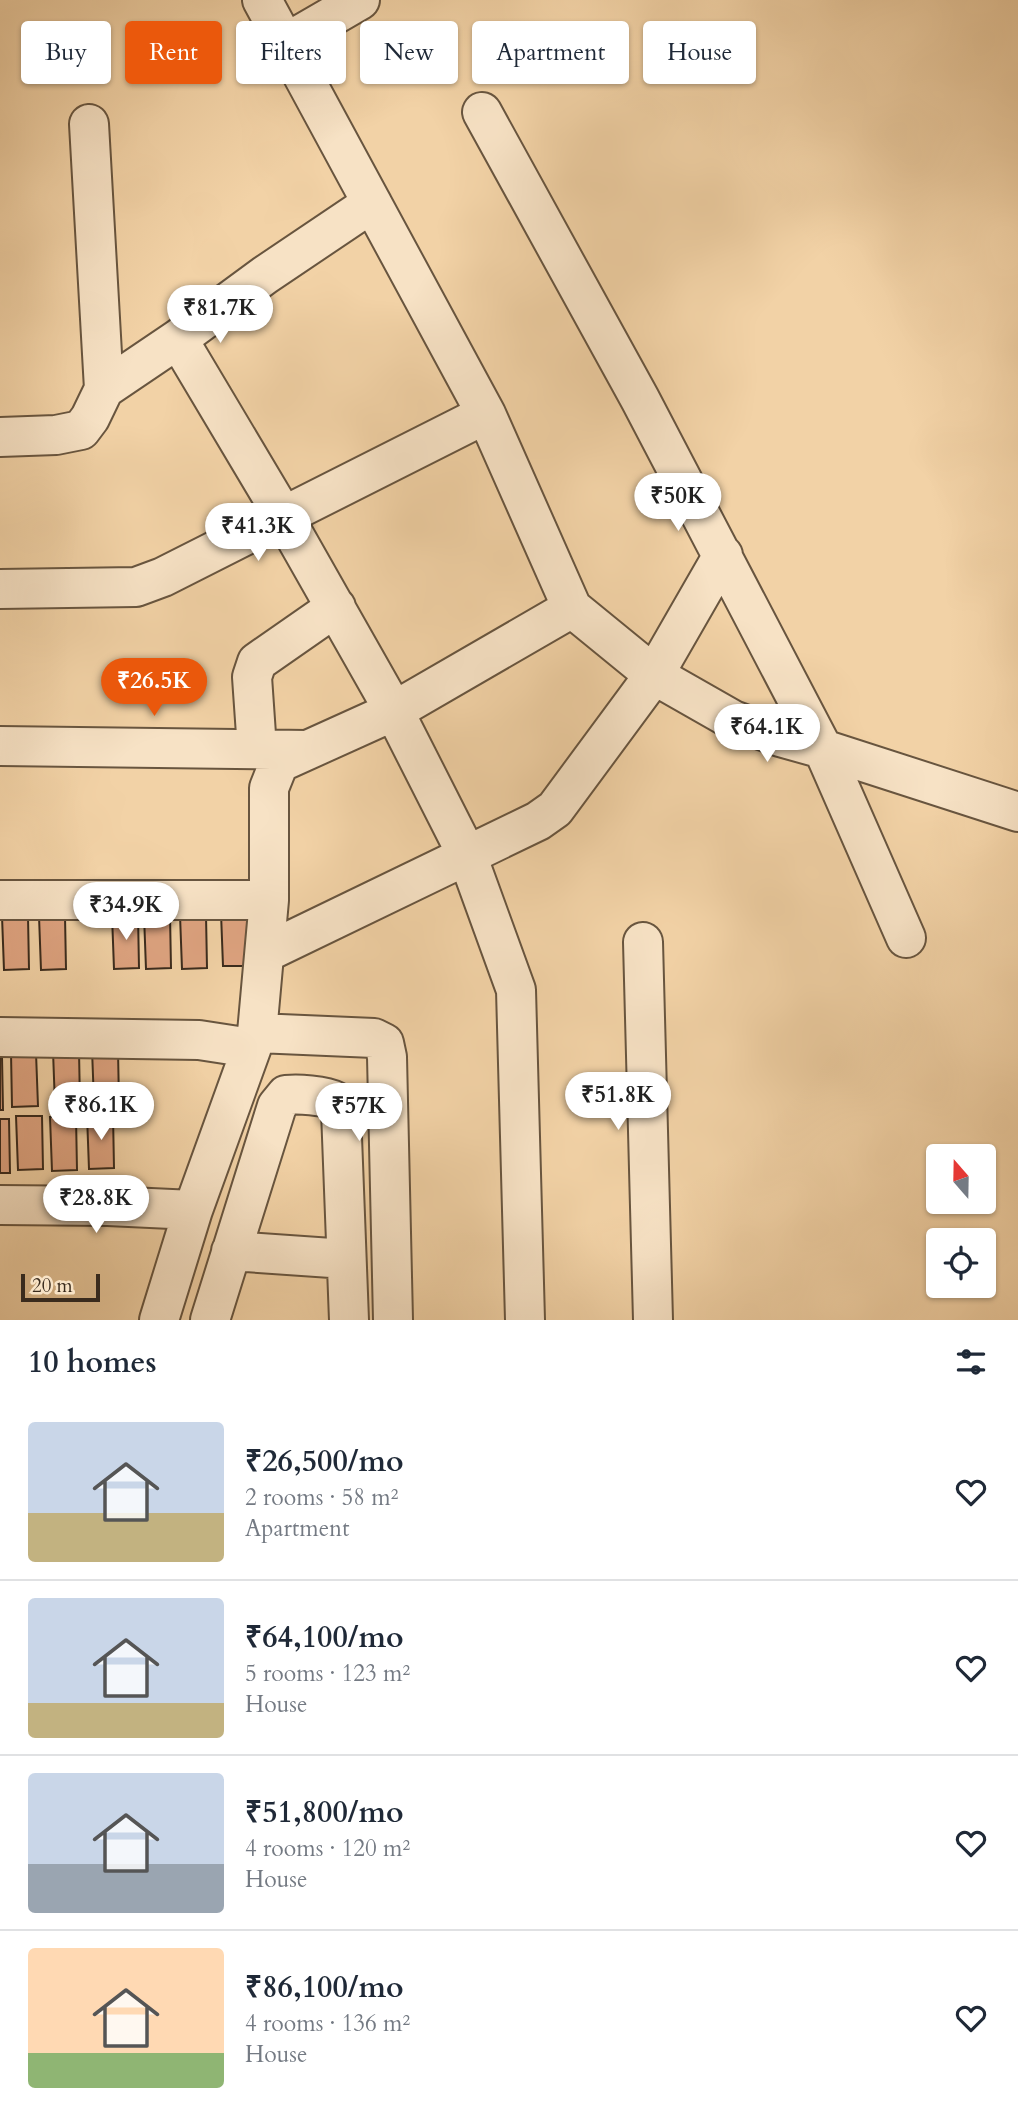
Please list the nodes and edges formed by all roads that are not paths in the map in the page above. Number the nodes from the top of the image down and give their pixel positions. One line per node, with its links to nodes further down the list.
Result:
1 (262, 0): 3 (street)
2 (360, 0): 4 (street)
3 (274, 21)
4 (324, 21)
5 (308, 84): 8 (street)
6 (482, 112): 14 (street)
7 (89, 124): 10 (street)
8 (372, 203): 9 (street); 11 (street)
9 (178, 339): 10 (street); 13 (street)
10 (104, 389): 12 (street)
11 (486, 414): 13 (street); 17 (street)
12 (0, 436)
13 (284, 517): 15 (street); 16 (street)
14 (723, 555): 18 (street); 22 (street)
15 (0, 589)
16 (336, 607): 19 (street); 21 (street)
17 (572, 608): 18 (street); 19 (street)
18 (654, 674): 22 (street); 25 (street)
19 (394, 710): 23 (street); 25 (street)
20 (0, 746): 21 (street)
21 (257, 749): 23 (street)
22 (823, 749): 24 (street); 28 (street)
23 (306, 750): 27 (street)
24 (1018, 812)
25 (467, 855): 30 (street); 41 (street)
26 (0, 900): 27 (street)
27 (269, 900): 30 (street)
28 (905, 939)
29 (643, 943): 42 (street)
30 (265, 953): 32 (street)
31 (0, 1037): 32 (street)
32 (254, 1040): 34 (street); 40 (street)
33 (0, 1205): 34 (street)
34 (193, 1210): 37 (street)
35 (232, 1251): 36 (street); 36 (street); 38 (street)
36 (346, 1259): 39 (street)
37 (159, 1320)
38 (210, 1320)
39 (349, 1320)
40 (393, 1320)
41 (525, 1320)
42 (653, 1320)

